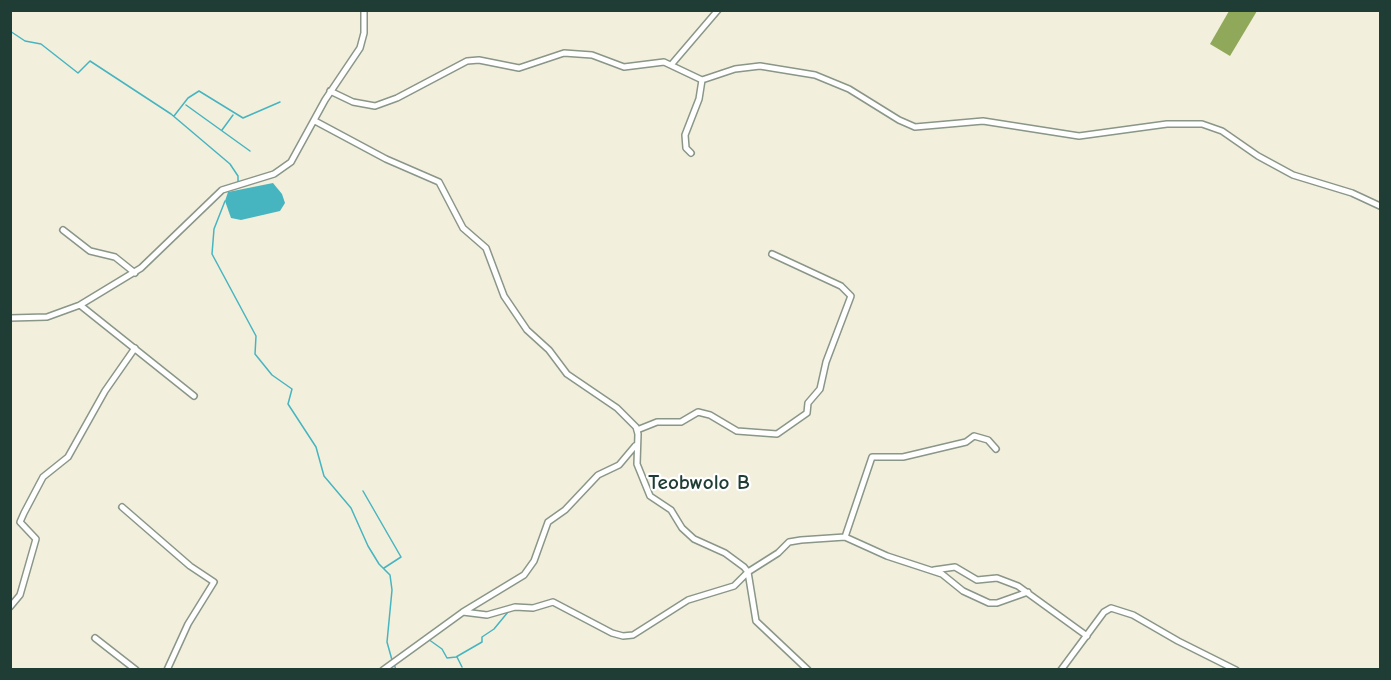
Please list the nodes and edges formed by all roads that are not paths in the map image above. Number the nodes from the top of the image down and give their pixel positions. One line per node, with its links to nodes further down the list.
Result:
1 (364, 10): 5 (street)
2 (718, 10): 3 (street)
3 (671, 65): 4 (street); 5 (street)
4 (702, 80): 7 (street); 8 (street)
5 (330, 92): 6 (street)
6 (315, 121): 11 (street); 16 (street)
7 (691, 153)
8 (1380, 206)
9 (63, 230): 11 (street)
10 (772, 254): 16 (street)
11 (135, 273): 12 (street)
12 (80, 305): 13 (street); 14 (street)
13 (10, 318)
14 (135, 348): 15 (street); 24 (street)
15 (194, 396)
16 (637, 430): 17 (street)
17 (638, 441): 22 (street); 25 (street)
18 (996, 449): 20 (street)
19 (122, 507): 29 (street)
20 (845, 537): 21 (street); 22 (street)
21 (934, 570): 23 (street); 23 (street)
22 (748, 572): 25 (street); 31 (street)
23 (1028, 592): 26 (street)
24 (10, 607)
25 (463, 612): 30 (street)
26 (1087, 636): 32 (street); 33 (street)
27 (95, 638): 28 (street)
28 (136, 669)
29 (167, 669)
30 (382, 669)
31 (808, 669)
32 (1061, 669)
33 (1236, 669)

